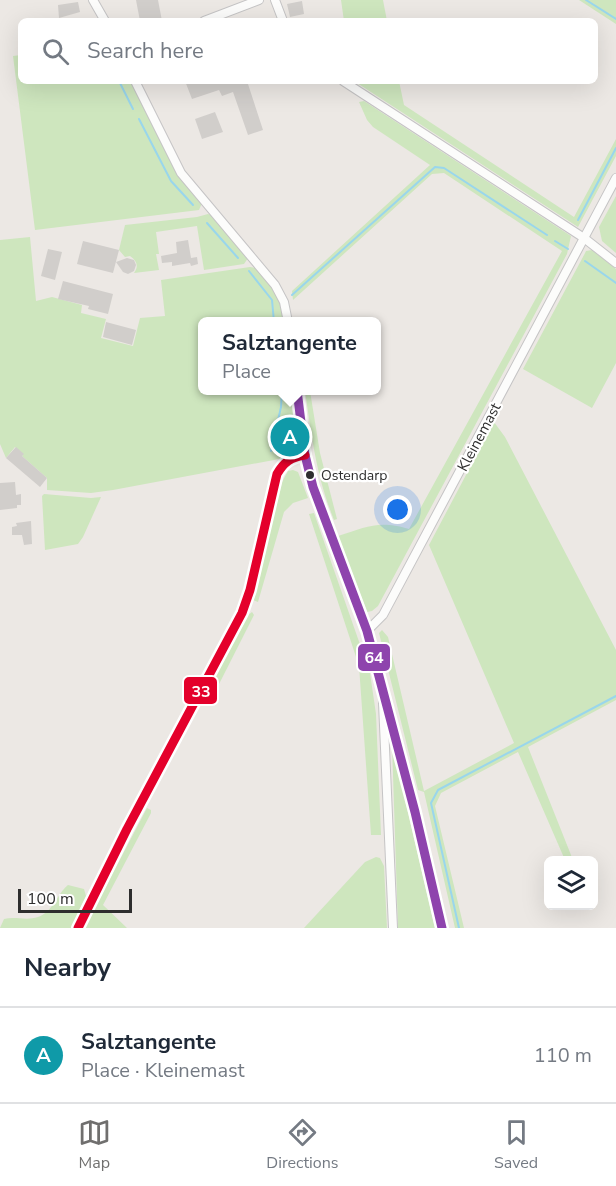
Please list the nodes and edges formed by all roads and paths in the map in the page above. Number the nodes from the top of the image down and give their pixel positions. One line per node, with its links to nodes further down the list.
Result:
1 (93, 0): 4 (street)
2 (259, 0): 5 (street)
3 (275, 0): 6 (street)
4 (103, 18)
5 (212, 18)
6 (282, 18)
7 (136, 84): 12 (street)
8 (348, 84): 10 (street)
9 (616, 178): 10 (street, Kleinemast)
10 (584, 238): 11 (street); 15 (street, Kleinemast)
11 (616, 263)
12 (287, 317)
13 (298, 395): 14 (street)
14 (305, 455): 15 (street); 17 (street)
15 (367, 632): 16 (street)
16 (383, 686): 18 (street); 19 (street)
17 (78, 928)
18 (393, 928)
19 (442, 928)

